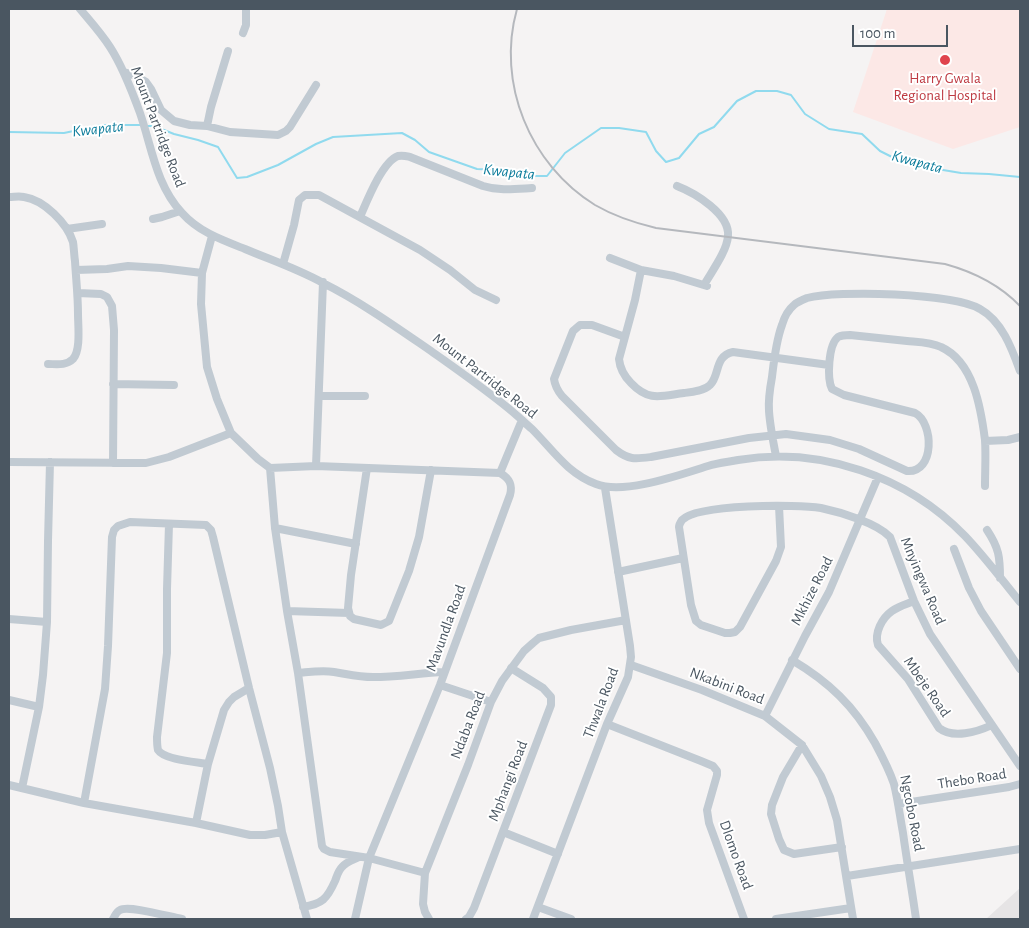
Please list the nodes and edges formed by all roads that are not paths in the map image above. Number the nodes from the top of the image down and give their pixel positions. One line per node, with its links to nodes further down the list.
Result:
1 (80, 9): 5 (street, Mount Partridge Road)
2 (246, 9): 3 (street)
3 (243, 33)
4 (228, 51): 7 (street)
5 (124, 72): 7 (street); 11 (street, Mount Partridge Road)
6 (316, 86): 7 (street)
7 (207, 126)
8 (677, 186): 20 (street)
9 (532, 188): 12 (street)
10 (9, 197): 15 (street)
11 (180, 211): 13 (street); 16 (street, Mount Partridge Road)
12 (360, 217): 18 (street); 24 (street)
13 (153, 219)
14 (102, 224): 15 (street)
15 (67, 229): 19 (street)
16 (212, 236): 18 (street, Mount Partridge Road); 21 (street)
17 (610, 258): 20 (street)
18 (283, 264): 22 (street, Mount Partridge Road)
19 (76, 270): 21 (street); 23 (street)
20 (641, 270): 25 (street)
21 (202, 273): 35 (street)
22 (323, 282): 32 (street); 34 (street, Mount Partridge Road)
23 (78, 293): 27 (street); 30 (street)
24 (496, 300)
25 (625, 338): 26 (street); 36 (street)
26 (774, 358): 28 (street); 29 (street); 36 (street)
27 (48, 364)
28 (829, 365): 36 (street); 38 (street)
29 (1020, 371)
30 (113, 384): 31 (street); 42 (street)
31 (174, 385)
32 (319, 396): 33 (street); 43 (street)
33 (365, 396)
34 (522, 420): 47 (street); 50 (street, Mount Partridge Road)
35 (231, 433): 42 (street); 44 (street)
36 (772, 435): 39 (street)
37 (1020, 437): 38 (street)
38 (985, 441): 49 (street)
39 (776, 456): 48 (street, Mount Partridge Road); 50 (street, Mount Partridge Road)
40 (9, 462): 41 (street)
41 (50, 462): 42 (street); 67 (street)
42 (113, 463)
43 (316, 466): 44 (street); 45 (street)
44 (270, 468): 54 (street)
45 (367, 468): 46 (street); 56 (street)
46 (431, 470): 47 (street); 64 (street)
47 (500, 472): 72 (street, Mavundla Road)
48 (878, 478): 52 (street, Mkhize Road); 60 (street, Mount Partridge Road)
49 (985, 486)
50 (605, 488): 59 (street, Thwala Road)
51 (780, 506): 52 (street, Mnyingwa Road); 58 (street, Mnyingwa Road); 58 (street)
52 (860, 521): 61 (street, Mnyingwa Road); 68 (street, Mkhize Road)
53 (169, 524): 75 (street); 83 (street); 88 (street)
54 (276, 528): 56 (street); 63 (street)
55 (987, 530): 60 (street)
56 (356, 544): 64 (street)
57 (954, 549): 71 (street)
58 (683, 558): 59 (street)
59 (618, 572): 66 (street, Thwala Road)
60 (1000, 578): 62 (street, Mount Partridge Road)
61 (914, 601): 81 (street, Mnyingwa Road); 81 (street, Mbeje Road)
62 (1020, 602)
63 (287, 611): 64 (street); 73 (street)
64 (349, 613)
65 (9, 619): 67 (street)
66 (626, 620): 69 (street, Thwala Road); 70 (street, Ndaba Road)
67 (47, 622): 78 (street)
68 (792, 660): 79 (street, Mkhize Road); 89 (street, Ngcobo Road)
69 (630, 665): 79 (street, Nkabini Road); 80 (street, Thwala Road)
70 (511, 668): 77 (street, Ndaba Road); 92 (street, Mphangi Road)
71 (1020, 668)
72 (444, 672): 73 (street); 74 (street, Mavundla Road)
73 (298, 673): 96 (street)
74 (440, 685): 77 (street); 97 (street, Mavundla Road)
75 (249, 688): 83 (street); 91 (street)
76 (9, 700): 78 (street)
77 (491, 702): 99 (street, Ndaba Road)
78 (39, 707): 87 (street)
79 (765, 716): 82 (street, Nkabini Road)
80 (607, 724): 95 (street, Thwala Road); 112 (street, Dlomo Road)
81 (992, 725): 84 (street, Mnyingwa Road)
82 (802, 746): 93 (street, Nkabini Road); 93 (street)
83 (208, 764): 90 (street)
84 (1020, 766)
85 (1020, 784): 89 (street, Thebo Road)
86 (9, 786): 87 (street)
87 (22, 788): 88 (street)
88 (84, 803): 90 (street)
89 (898, 804): 98 (street, Ngcobo Road)
90 (196, 823): 91 (street)
91 (282, 832): 101 (street)
92 (503, 832): 95 (street); 109 (street, Mphangi Road)
93 (842, 847): 100 (street, Nkabini Road)
94 (1020, 849): 98 (street)
95 (558, 854): 102 (street, Thwala Road)
96 (359, 857): 97 (street); 101 (street)
97 (370, 858): 99 (street); 108 (street, Mavundla Road)
98 (908, 866): 100 (street); 115 (street, Ngcobo Road)
99 (425, 873): 104 (street, Ndaba Road)
100 (846, 876): 103 (street, Nkabini Road)
101 (303, 907): 107 (street)
102 (538, 907): 110 (street, Thwala Road); 111 (street)
103 (851, 908): 113 (street); 114 (street, Nkabini Road)
104 (428, 918)
105 (113, 919): 106 (street)
106 (182, 919)
107 (307, 919)
108 (355, 919)
109 (466, 919)
110 (533, 919)
111 (571, 919)
112 (744, 919)
113 (776, 919)
114 (853, 919)
115 (916, 919)

